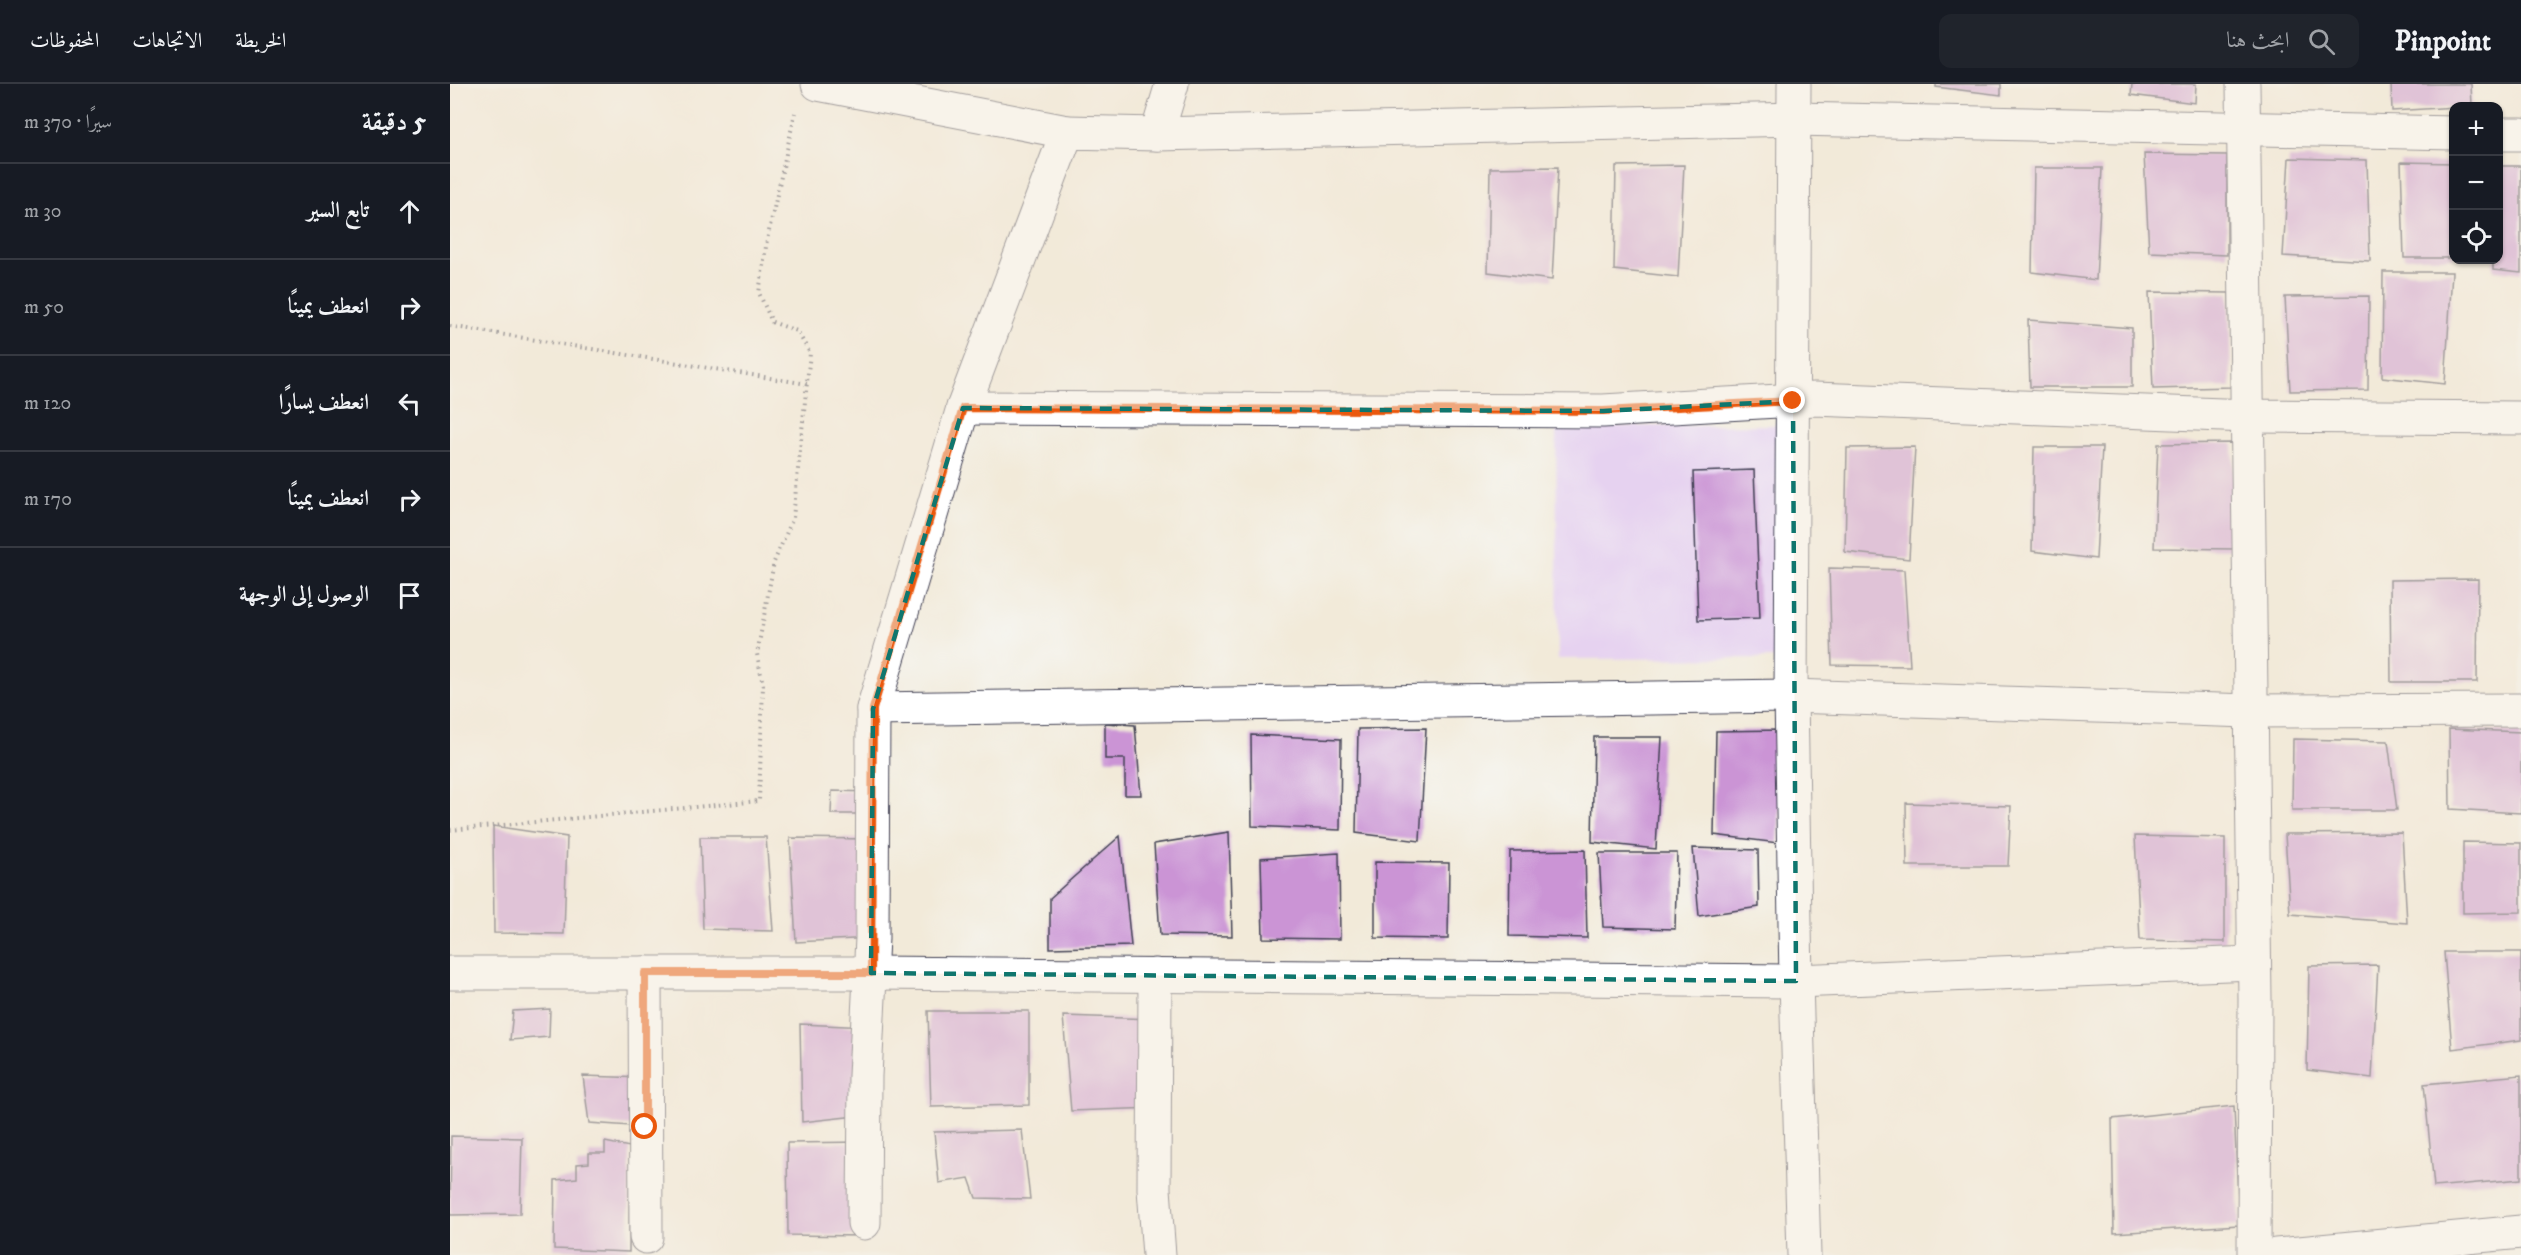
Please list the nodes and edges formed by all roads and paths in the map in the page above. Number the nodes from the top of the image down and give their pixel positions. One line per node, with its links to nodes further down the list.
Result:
1 (818, 84): 8 (street)
2 (1172, 84): 10 (street)
3 (1794, 84): 6 (street)
4 (2243, 84): 7 (street)
5 (795, 113): 14 (path)
6 (1794, 119): 7 (street); 10 (street); 15 (street)
7 (2244, 128): 9 (street); 17 (street)
8 (1067, 132): 10 (street); 16 (street)
9 (2449, 133)
10 (1157, 134)
11 (2503, 134): 12 (street)
12 (2521, 134)
13 (450, 326): 14 (path)
14 (807, 384): 23 (path)
15 (1793, 401): 16 (street); 17 (street); 19 (street)
16 (963, 408): 20 (street)
17 (2248, 416): 18 (street); 22 (street)
18 (2521, 418)
19 (1791, 696): 20 (street); 22 (street); 29 (street)
20 (873, 709): 27 (street)
21 (2521, 710): 22 (street)
22 (2250, 711): 24 (street)
23 (450, 830)
24 (2253, 963): 29 (street); 35 (street)
25 (450, 973): 26 (street)
26 (645, 973): 27 (street); 32 (street)
27 (871, 973): 28 (street); 30 (street)
28 (1155, 975): 29 (street); 33 (street)
29 (1796, 981): 34 (street)
30 (864, 1224)
31 (2521, 1232): 36 (street)
32 (646, 1237)
33 (1159, 1255)
34 (1804, 1255)
35 (2254, 1255)
36 (2276, 1255)

